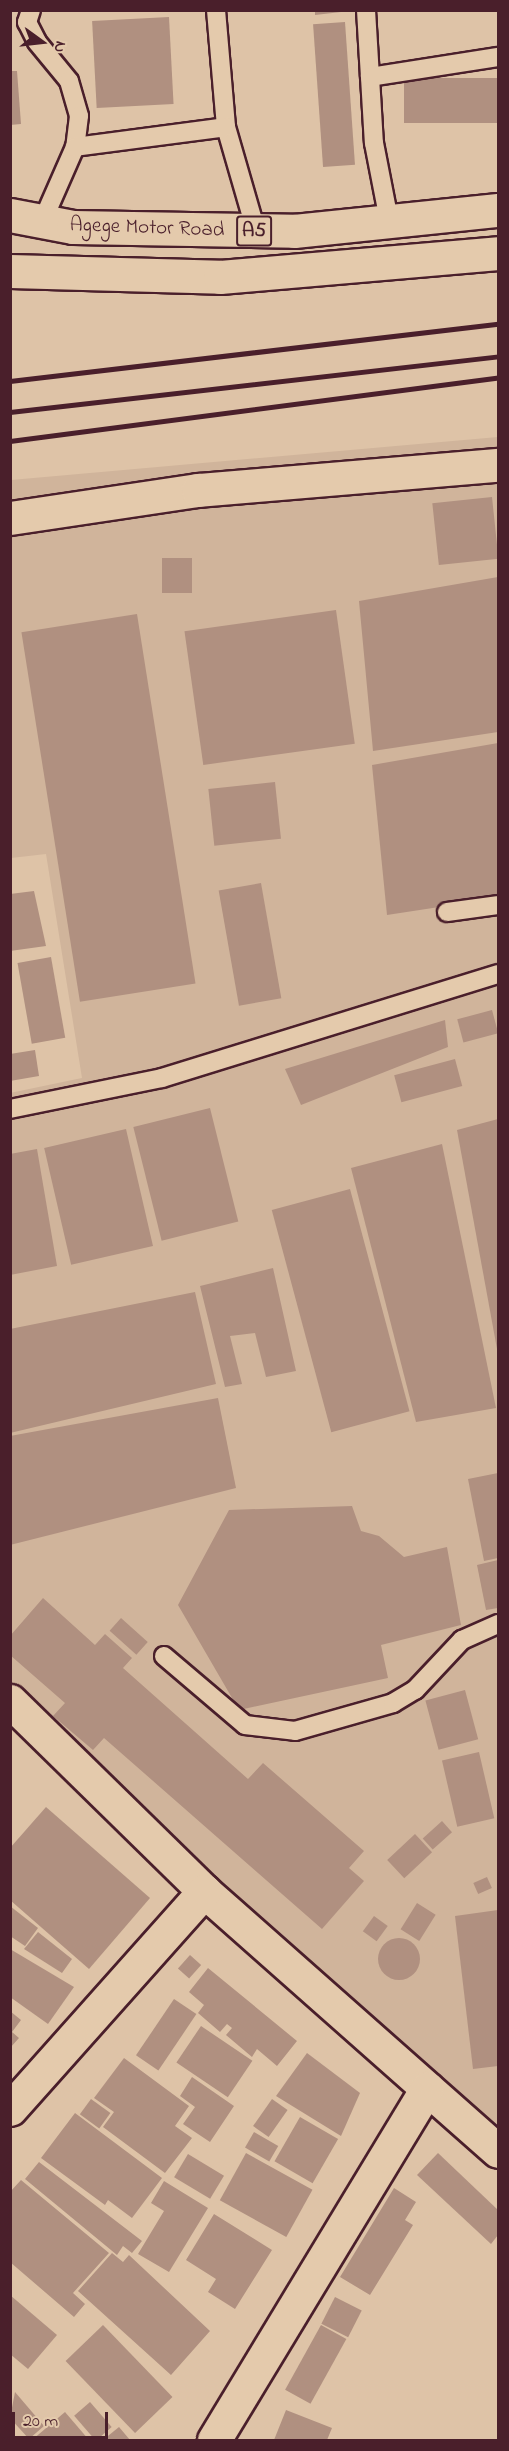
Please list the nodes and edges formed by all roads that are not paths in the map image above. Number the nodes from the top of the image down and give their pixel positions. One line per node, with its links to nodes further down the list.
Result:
1 (30, 10): 7 (lane)
2 (216, 10): 6 (lane)
3 (366, 10): 5 (lane)
4 (498, 57): 5 (lane)
5 (370, 77): 11 (lane)
6 (226, 127): 7 (lane); 12 (lane)
7 (75, 147): 10 (lane)
8 (498, 210): 11 (main road, Agege Motor Road / A5)
9 (10, 215): 10 (main road, Agege Motor Road / A5)
10 (42, 222): 12 (main road, Agege Motor Road / A5)
11 (390, 225): 12 (main road, Agege Motor Road / A5)
12 (256, 231)
13 (498, 253): 14 (main road, A5)
14 (10, 271)
15 (498, 465): 16 (main road)
16 (10, 518)
17 (498, 904): 18 (lane)
18 (447, 912)
19 (498, 974): 20 (lane)
20 (10, 1109)
21 (498, 1624): 22 (lane)
22 (164, 1656)
23 (10, 1701): 24 (main road)
24 (204, 1891): 25 (main road); 26 (main road)
25 (427, 2088): 27 (main road); 28 (main road)
26 (10, 2109)
27 (498, 2151)
28 (214, 2440)

